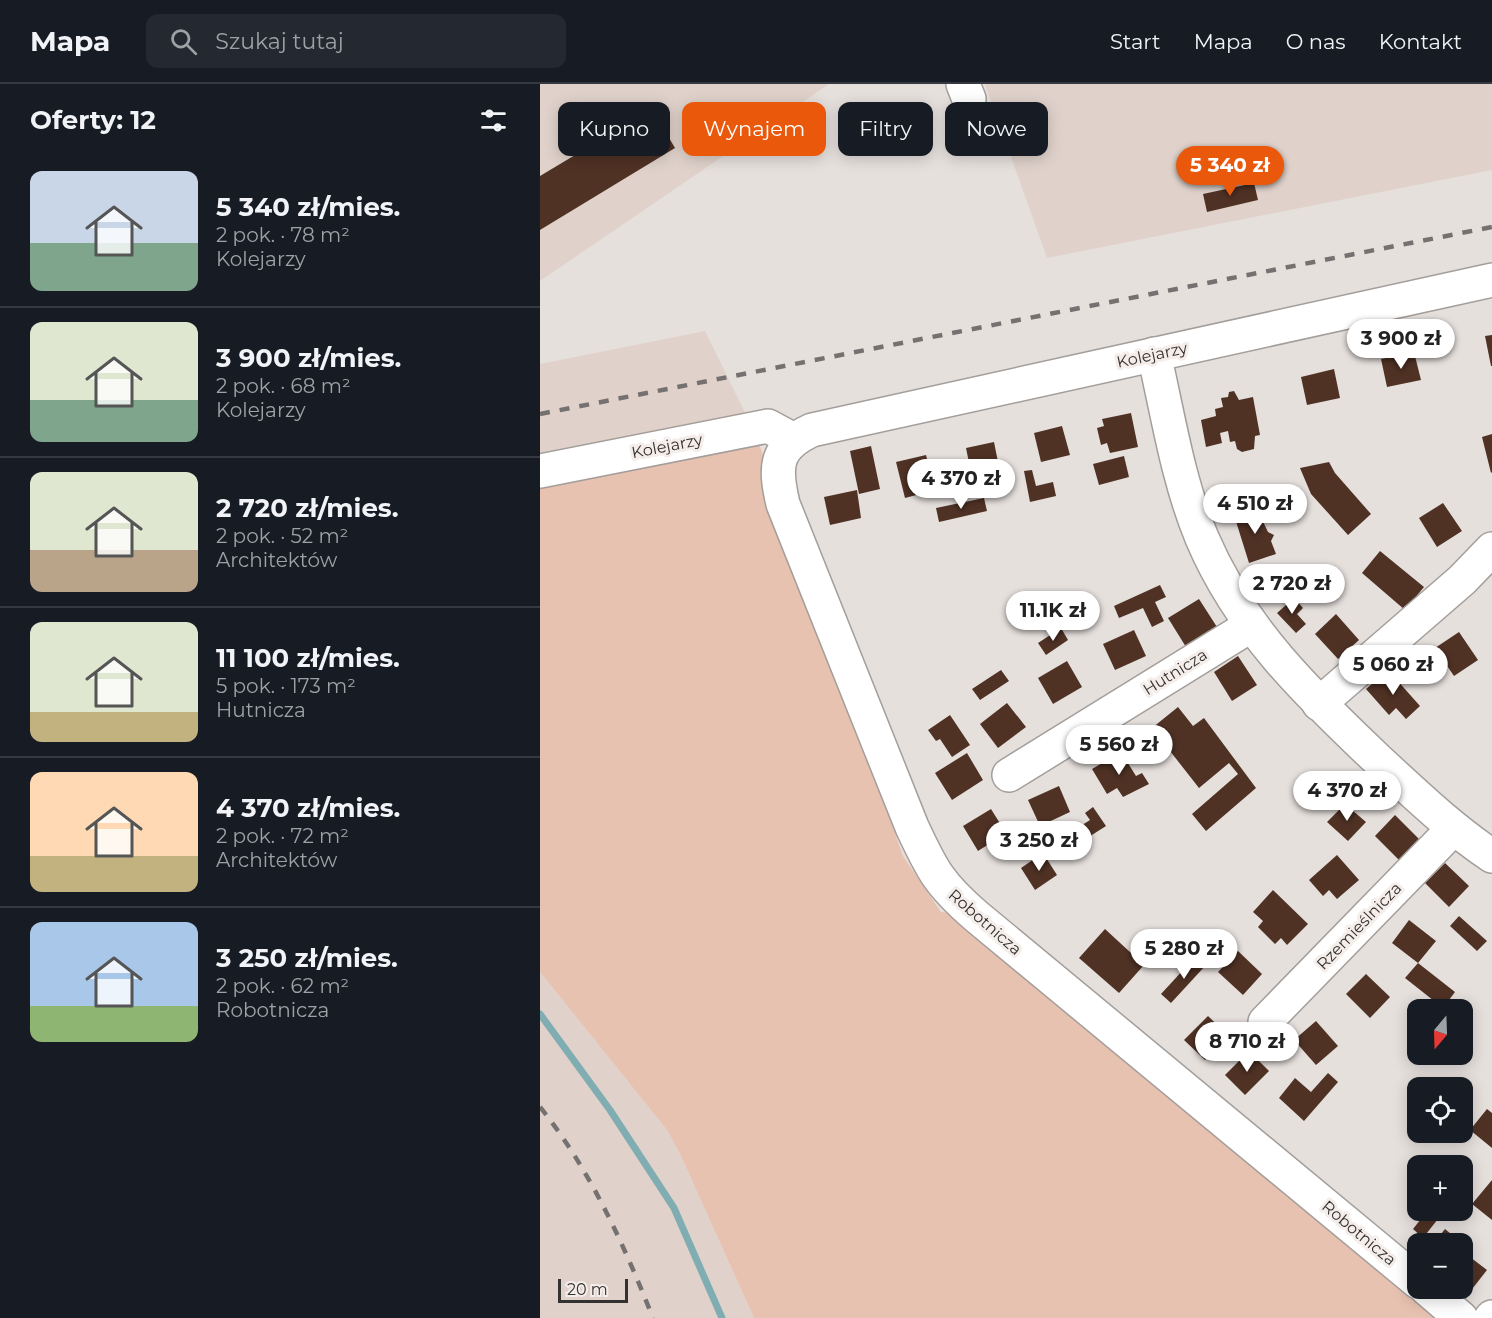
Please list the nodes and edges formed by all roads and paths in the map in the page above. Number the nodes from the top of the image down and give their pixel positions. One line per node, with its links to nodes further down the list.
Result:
1 (1492, 280): 2 (street, Kolejarzy)
2 (1154, 354): 3 (street, Kolejarzy); 6 (street)
3 (802, 434): 4 (street, Kolejarzy); 12 (street, Robotnicza)
4 (540, 471)
5 (1492, 549): 7 (street)
6 (1250, 626): 7 (street); 8 (street, Hutnicza)
7 (1319, 704): 9 (street)
8 (1009, 776)
9 (1452, 829): 10 (street); 11 (street, Rzemieślnicza)
10 (1492, 856)
11 (1265, 1022)
12 (1407, 1273)
13 (1439, 1299): 14 (street)
14 (1461, 1318)

